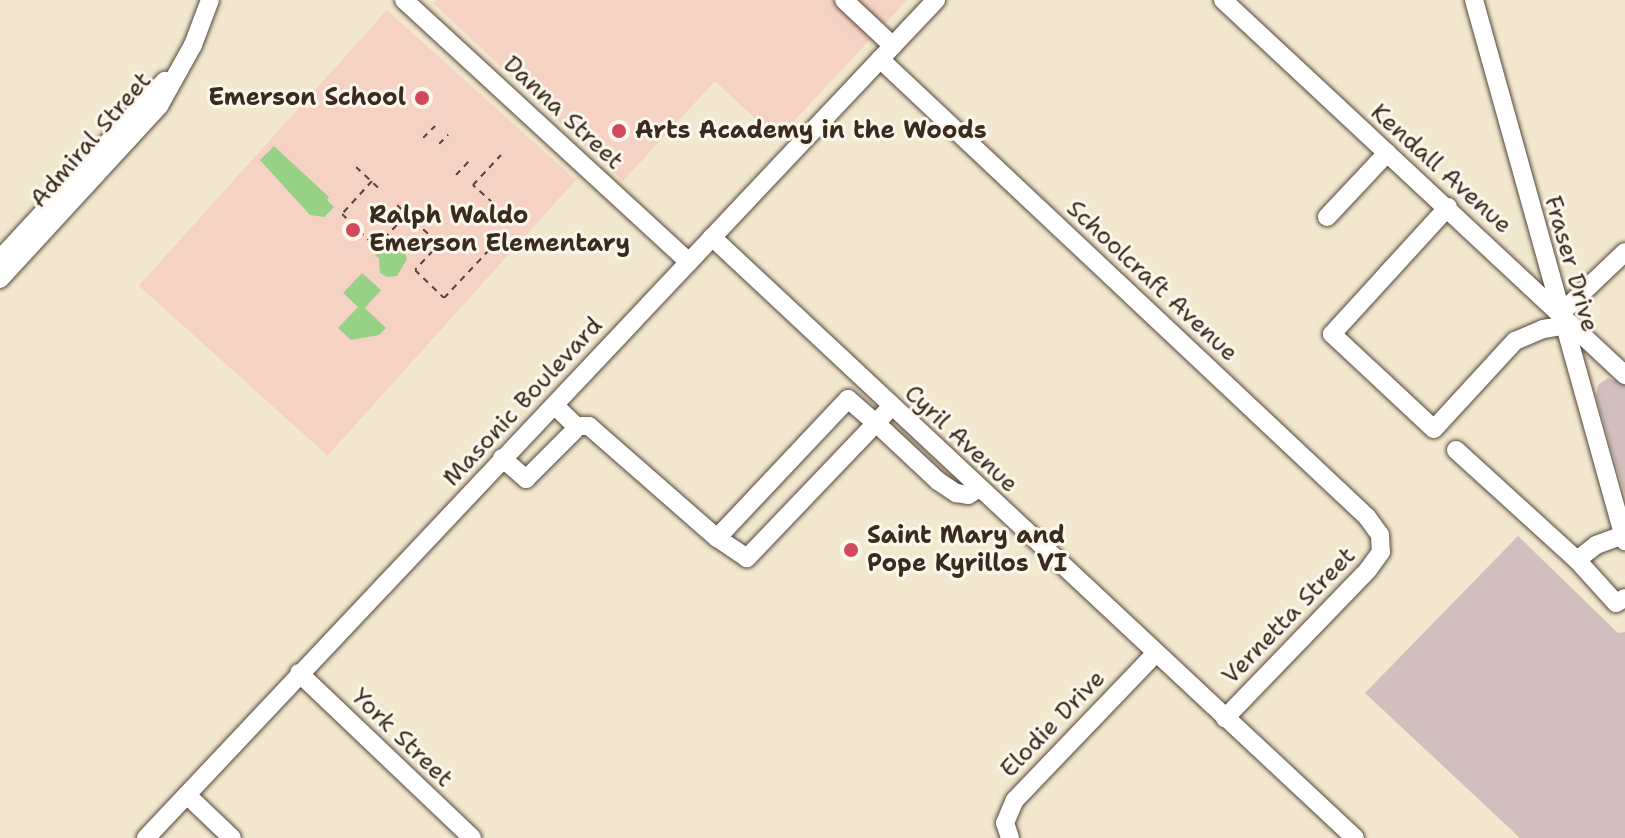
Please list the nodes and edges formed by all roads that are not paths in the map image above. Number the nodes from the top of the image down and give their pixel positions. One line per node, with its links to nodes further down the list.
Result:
1 (210, 0): 8 (street, Admiral Street)
2 (404, 0): 15 (street, Danna Street)
3 (844, 0): 7 (street, Schoolcraft Avenue)
4 (936, 0): 7 (street, Masonic Boulevard)
5 (1223, 0): 9 (street, Kendall Avenue)
6 (1474, 0): 17 (street, Fraser Drive)
7 (886, 53): 12 (street, Masonic Boulevard); 28 (street, Schoolcraft Avenue)
8 (181, 65): 14 (street, Admiral Street); 16 (street, Admiral Street)
9 (1387, 153): 10 (street, Kendall Avenue); 11 (street)
10 (1448, 207): 17 (street, Kendall Avenue); 17 (street)
11 (1327, 217)
12 (712, 237): 15 (street, Masonic Boulevard); 20 (street, Cyril Avenue)
13 (1625, 252): 17 (street)
14 (0, 259)
15 (689, 262): 19 (street, Masonic Boulevard)
16 (0, 279)
17 (1562, 319): 18 (street, Kendall Avenue); 26 (street, Fraser Drive)
18 (1625, 375)
19 (554, 405): 22 (street); 24 (street, Masonic Boulevard)
20 (891, 407): 21 (street); 25 (street, Cyril Avenue)
21 (876, 423): 25 (street); 27 (street); 27 (street)
22 (576, 426): 24 (street); 27 (street)
23 (1456, 450): 29 (street)
24 (502, 458): 32 (street, Masonic Boulevard)
25 (979, 488): 31 (street, Cyril Avenue)
26 (1624, 532): 29 (street)
27 (717, 538)
28 (1382, 544): 33 (street, Vernetta Street)
29 (1577, 560): 30 (street)
30 (1625, 598)
31 (1156, 653): 33 (street, Cyril Avenue); 38 (street, Elodie Drive)
32 (299, 673): 34 (street, Masonic Boulevard); 37 (street, York Street)
33 (1225, 718): 39 (street, Cyril Avenue)
34 (187, 795): 35 (street, Masonic Boulevard); 36 (street)
35 (146, 838)
36 (232, 838)
37 (472, 838)
38 (1010, 838)
39 (1355, 838)

